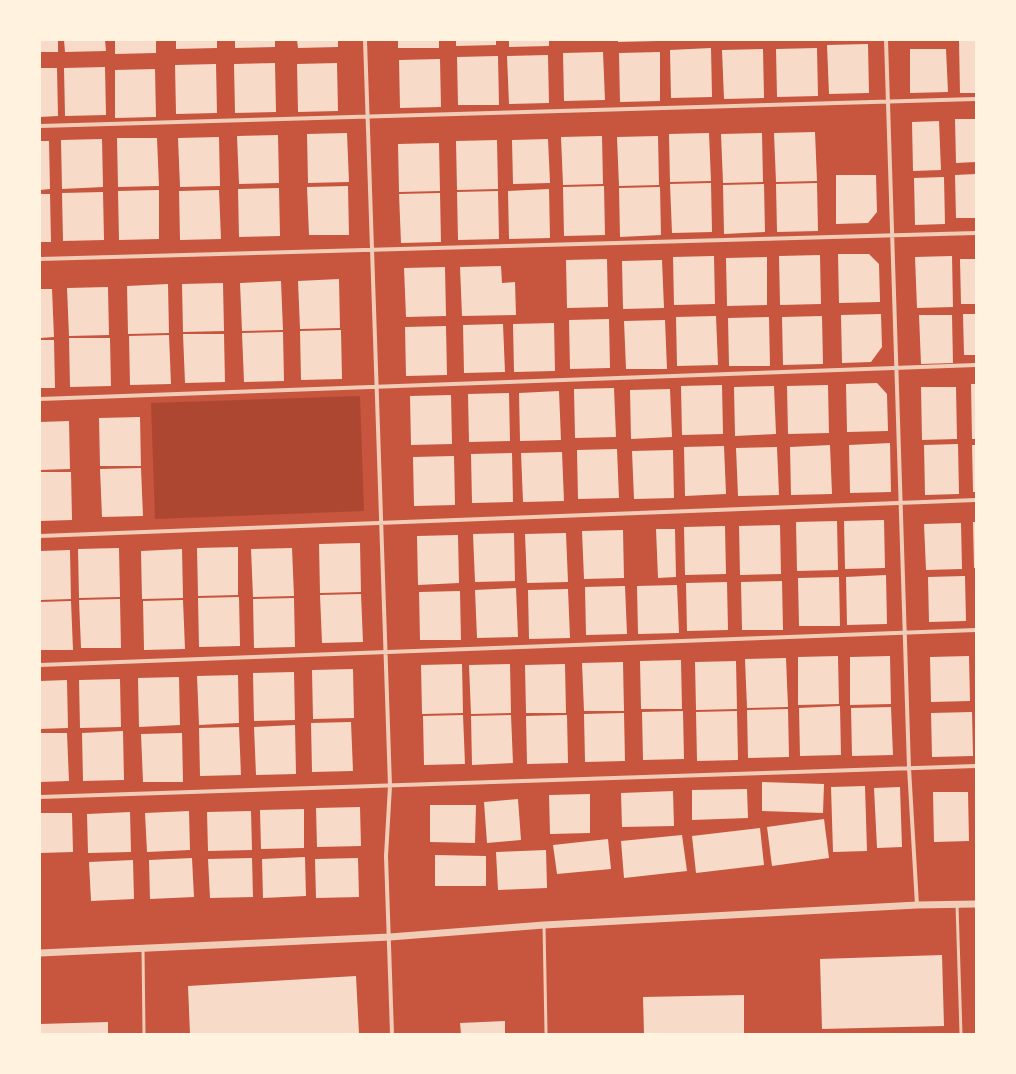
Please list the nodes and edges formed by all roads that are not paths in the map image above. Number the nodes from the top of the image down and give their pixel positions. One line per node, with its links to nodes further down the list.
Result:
1 (365, 40): 5 (street)
2 (886, 40): 4 (street)
3 (976, 99): 4 (street)
4 (888, 102): 5 (street); 8 (street)
5 (368, 117): 6 (street); 9 (street)
6 (40, 126)
7 (976, 233): 8 (street)
8 (892, 236): 9 (street); 12 (street)
9 (372, 250): 10 (street); 13 (street)
10 (40, 259)
11 (976, 365): 12 (street)
12 (896, 368): 13 (street); 16 (street)
13 (376, 387): 14 (street); 17 (street)
14 (40, 399)
15 (976, 500): 16 (street)
16 (901, 503): 17 (street); 20 (street)
17 (381, 523): 18 (street); 21 (street)
18 (40, 536)
19 (976, 630): 20 (street)
20 (905, 633): 21 (street); 24 (street)
21 (385, 652): 22 (street); 25 (street)
22 (40, 666)
23 (976, 766): 24 (street)
24 (909, 768): 25 (street); 29 (street)
25 (390, 786): 26 (street); 31 (street)
26 (40, 798)
27 (976, 904): 28 (street)
28 (957, 905): 29 (street); 37 (lane)
29 (917, 906): 30 (street)
30 (544, 925): 31 (street); 34 (lane)
31 (390, 937): 32 (street); 36 (street)
32 (143, 948): 33 (street); 35 (lane)
33 (40, 953)
34 (546, 1032)
35 (144, 1034)
36 (392, 1034)
37 (961, 1034)

